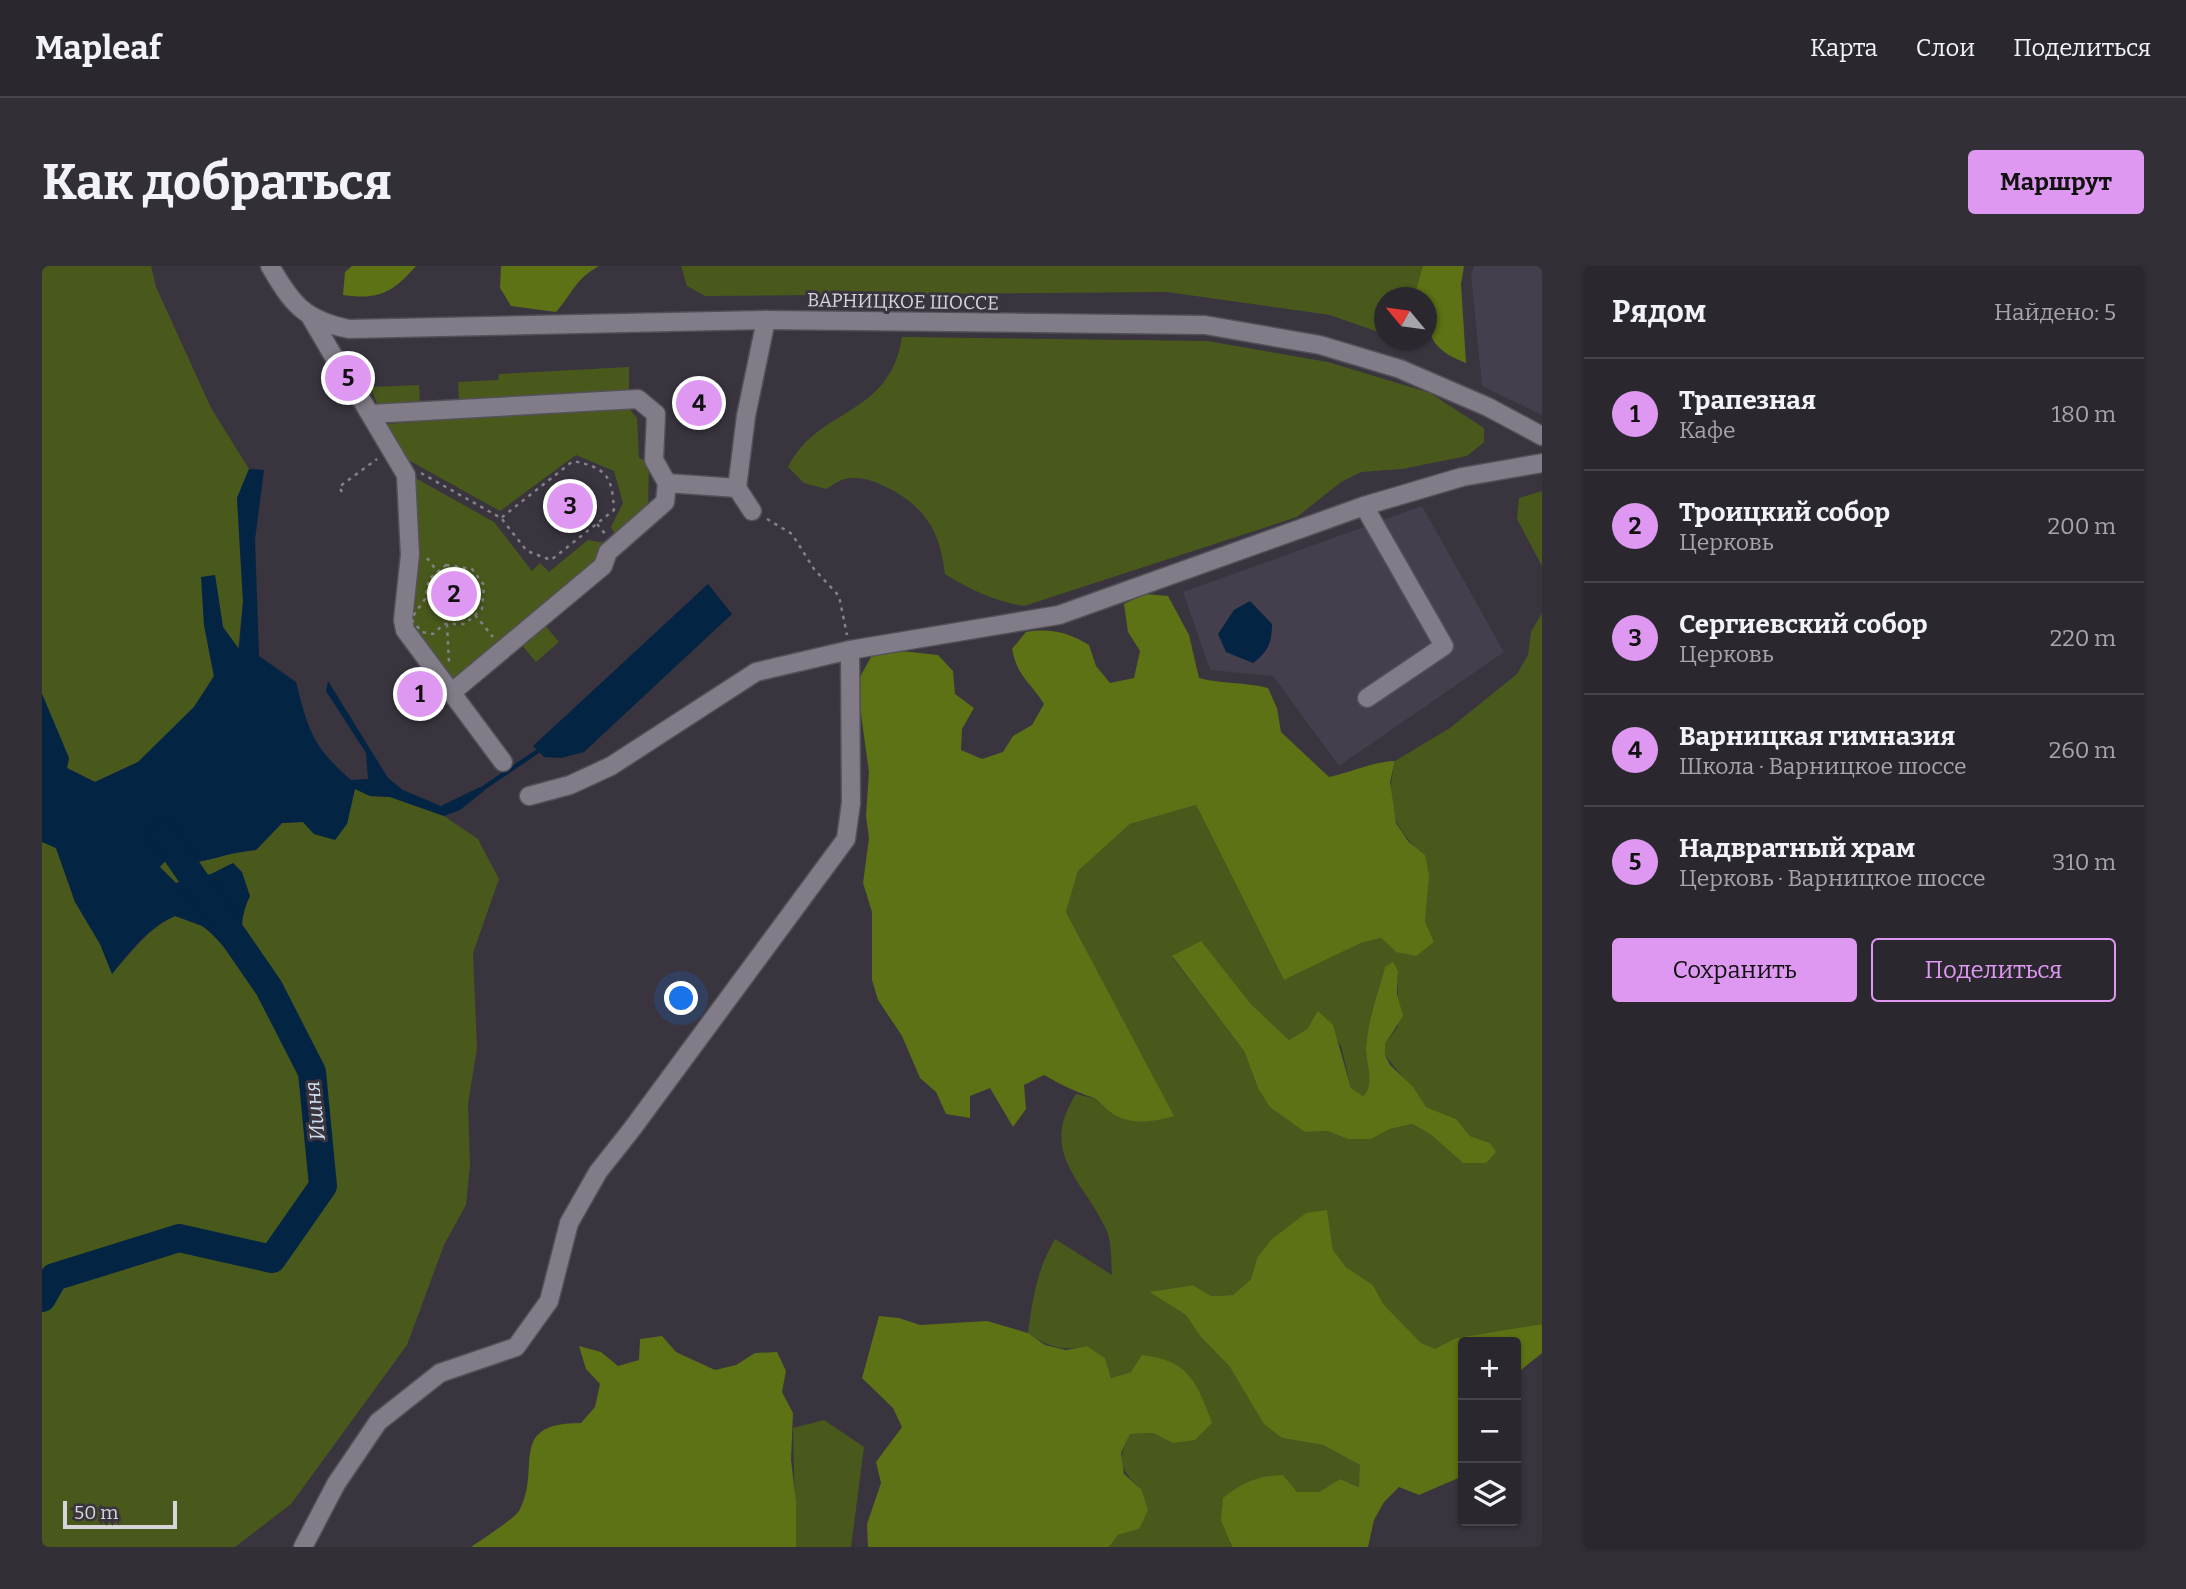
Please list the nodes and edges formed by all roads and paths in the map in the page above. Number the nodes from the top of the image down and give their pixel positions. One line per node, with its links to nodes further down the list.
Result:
1 (270, 266): 2 (street, ВАРНИЦКОЕ ШОССЕ)
2 (310, 316): 3 (street, ВАРНИЦКОЕ ШОССЕ); 4 (street)
3 (766, 320): 7 (street, ВАРНИЦКОЕ ШОССЕ); 14 (street)
4 (341, 369)
5 (358, 394): 6 (street)
6 (371, 414): 8 (street); 13 (street)
7 (1542, 436)
8 (391, 449): 11 (path); 26 (street)
9 (1542, 463): 16 (street)
10 (362, 464): 11 (path)
11 (365, 468): 15 (path)
12 (420, 472): 18 (path)
13 (667, 483): 14 (street); 23 (street)
14 (737, 488): 17 (street)
15 (342, 492)
16 (1364, 506): 24 (street); 27 (street)
17 (752, 511): 24 (path)
18 (501, 518): 19 (path); 19 (path)
19 (597, 524): 20 (path)
20 (605, 534)
21 (475, 615): 22 (path); 22 (path); 23 (path)
22 (447, 624): 25 (path)
23 (503, 649): 26 (street)
24 (850, 650): 29 (street); 30 (street)
25 (449, 666)
26 (451, 693): 28 (street)
27 (1367, 698)
28 (503, 762)
29 (529, 796)
30 (303, 1547)

